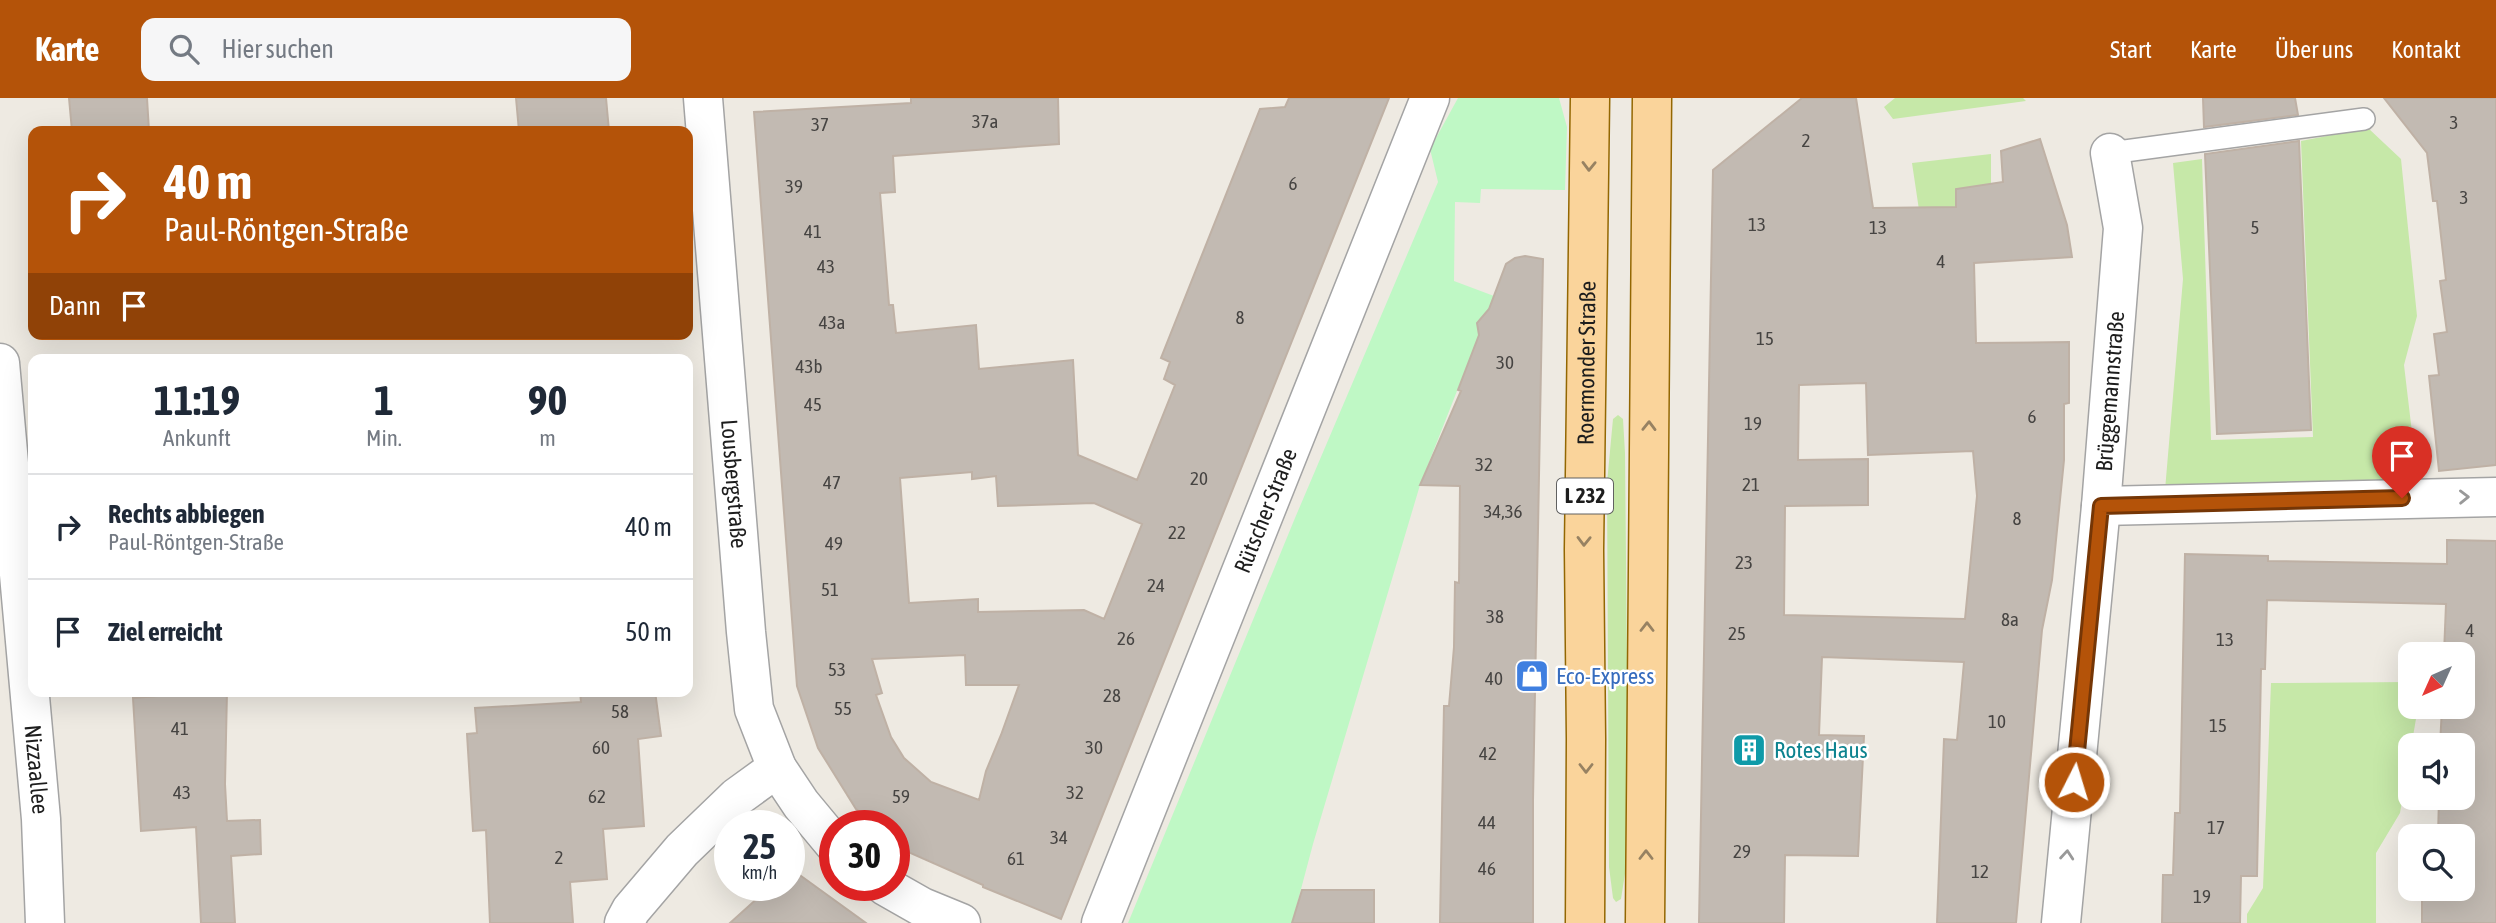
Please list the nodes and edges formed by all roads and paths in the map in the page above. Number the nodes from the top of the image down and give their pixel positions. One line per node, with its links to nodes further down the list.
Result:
1 (703, 98): 12 (street, Lousbergstraße)
2 (1430, 98): 18 (street, Rütscher Straße)
3 (1590, 98): 19 (main road, Roermonder Straße / L 232, one-way to 19)
4 (1652, 98): 20 (main road, one-way to 4)
5 (2364, 119): 6 (lane)
6 (2110, 153): 9 (street, Brüggemannstraße)
7 (0, 363): 10 (street, Nizzaallee)
8 (2496, 497): 9 (street, one-way to 8)
9 (2101, 506): 21 (street, Brüggemannstraße, one-way to 9)
10 (28, 674)
11 (30, 697): 15 (street, Nizzaallee)
12 (777, 768): 13 (street, Lousbergstraße); 16 (street)
13 (819, 826)
14 (910, 900): 17 (street)
15 (45, 923)
16 (624, 923)
17 (961, 923)
18 (1101, 923)
19 (1585, 923)
20 (1645, 923)
21 (2061, 923)

